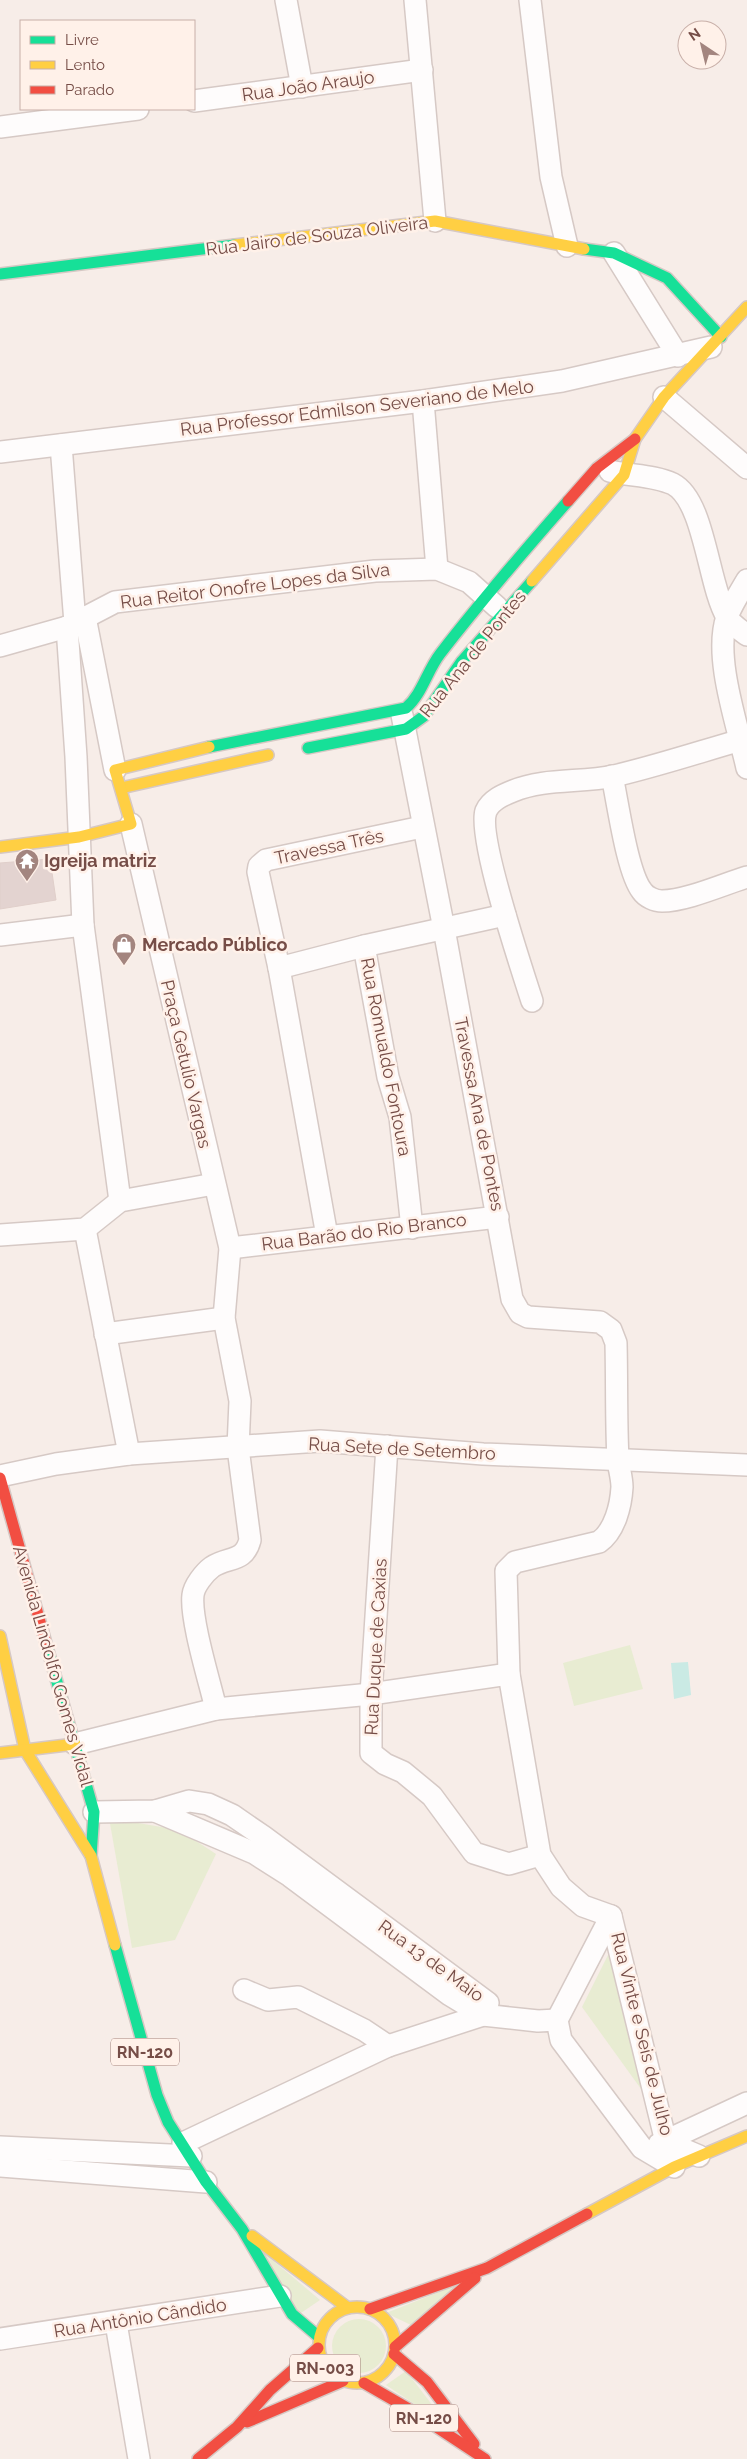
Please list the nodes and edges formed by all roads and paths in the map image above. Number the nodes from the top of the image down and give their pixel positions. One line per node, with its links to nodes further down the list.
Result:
1 (286, 0): 5 (street)
2 (415, 0): 4 (street)
3 (530, 0): 10 (street)
4 (422, 70): 5 (street, Rua João Araujo); 9 (street)
5 (302, 87): 6 (street, Rua João Araujo)
6 (195, 101)
7 (130, 110): 8 (street)
8 (0, 127)
9 (435, 222): 10 (main road, Rua Jairo de Souza Oliveira); 12 (main road, Rua Jairo de Souza Oliveira)
10 (568, 246): 11 (main road, Rua Jairo de Souza Oliveira)
11 (614, 253): 14 (main road, Rua Jairo de Souza Oliveira); 15 (street)
12 (0, 274)
13 (747, 307): 14 (main road, Rua Ana de Pontes)
14 (716, 342): 15 (street, Rua Professor Edmilson Severiano de Melo); 16 (main road, Rua Ana de Pontes)
15 (678, 356): 17 (street, Rua Professor Edmilson Severiano de Melo)
16 (664, 397): 18 (main road, Rua Ana de Pontes); 22 (street)
17 (423, 401): 19 (street, Rua Professor Edmilson Severiano de Melo); 25 (street)
18 (635, 439): 21 (main road, Rua Ana de Pontes); 23 (main road, Rua Ana de Pontes)
19 (61, 446): 20 (street, Rua Professor Edmilson Severiano de Melo); 30 (street, Praça Getulio Vargas)
20 (0, 452)
21 (597, 468): 23 (street); 24 (main road, Rua Ana de Pontes)
22 (747, 468)
23 (624, 475): 24 (main road, Rua Ana de Pontes); 29 (street)
24 (553, 538): 27 (main road, Rua Ana de Pontes); 28 (main road, Rua Ana de Pontes)
25 (437, 569): 27 (street, Rua Reitor Onofre Lopes da Silva); 30 (street, Rua Reitor Onofre Lopes da Silva)
26 (747, 580): 29 (street)
27 (485, 596): 28 (street, Rua Reitor Onofre Lopes da Silva); 33 (main road, Rua Ana de Pontes)
28 (504, 613): 33 (main road, Rua Ana de Pontes)
29 (727, 618): 31 (street); 34 (street)
30 (76, 622): 32 (street, Rua Reitor Onofre Lopes da Silva); 39 (street, Praça Getulio Vargas); 42 (street, Praça Getulio Vargas)
31 (747, 635)
32 (0, 646)
33 (403, 720): 35 (main road, Rua Ana de Pontes); 39 (main road, Rua Ana de Pontes); 41 (street, Travessa Ana de Pontes)
34 (741, 740): 37 (street); 38 (street)
35 (296, 750)
36 (276, 753): 39 (main road)
37 (747, 768)
38 (612, 776): 44 (street); 45 (street)
39 (118, 779): 40 (main road, Praça Getulio Vargas)
40 (131, 824): 42 (main road); 52 (street, Praça Getulio Vargas)
41 (422, 827): 47 (street, Travessa Ana de Pontes); 50 (street, Travessa Três)
42 (80, 837): 43 (main road); 46 (street, Praça Getulio Vargas)
43 (0, 847)
44 (747, 877)
45 (505, 915): 47 (street); 51 (street)
46 (83, 924): 48 (street); 53 (street, Praça Getulio Vargas)
47 (444, 929): 49 (street); 54 (street, Travessa Ana de Pontes)
48 (0, 935)
49 (364, 946): 50 (street); 55 (street, Rua Romualdo Fontoura)
50 (279, 968): 58 (street)
51 (532, 1001)
52 (214, 1184): 53 (street); 59 (street, Praça Getulio Vargas)
53 (120, 1200): 56 (street)
54 (498, 1216): 55 (street, Rua Barão do Rio Branco); 64 (street, Travessa Ana de Pontes)
55 (412, 1228): 58 (street, Rua Barão do Rio Branco)
56 (85, 1229): 57 (street); 61 (street)
57 (0, 1235)
58 (327, 1236): 59 (street, Rua Barão do Rio Branco)
59 (230, 1248): 60 (street, Praça Getulio Vargas)
60 (224, 1318): 61 (street); 63 (street, Praça Getulio Vargas)
61 (104, 1334): 65 (street)
62 (387, 1446): 63 (street, Rua Sete de Setembro); 64 (street, Rua Sete de Setembro); 70 (street, Rua Duque de Caxias)
63 (238, 1448): 65 (street, Rua Sete de Setembro); 71 (street, Praça Getulio Vargas)
64 (619, 1450): 66 (street, Rua Sete de Setembro); 69 (street, Rua Vinte e Seis de Julho)
65 (129, 1454): 67 (street, Rua Sete de Setembro)
66 (747, 1465)
67 (0, 1477): 72 (main road, Avenida Lindolfo Gomes Vidal / RN-120)
68 (0, 1636): 73 (main road, Avenida Lindolfo Gomes Vidal / RN-120)
69 (508, 1674): 70 (street); 76 (street, Rua Vinte e Seis de Julho)
70 (371, 1694): 71 (street); 76 (street, Rua Duque de Caxias)
71 (216, 1709): 72 (street)
72 (75, 1744): 73 (main road); 75 (main road, Avenida Lindolfo Gomes Vidal / RN-120)
73 (25, 1750): 74 (main road); 77 (main road, Avenida Lindolfo Gomes Vidal / RN-120)
74 (0, 1754)
75 (94, 1812): 77 (main road, Avenida Lindolfo Gomes Vidal / RN-120); 80 (street, Rua 13 de Maio)
76 (540, 1855): 78 (street, Rua Vinte e Seis de Julho)
77 (91, 1856): 88 (main road, Avenida Lindolfo Gomes Vidal / RN-120)
78 (611, 1916): 81 (street); 85 (street, Rua Vinte e Seis de Julho)
79 (244, 1990): 82 (street)
80 (485, 2009): 81 (street, Rua 13 de Maio); 82 (street)
81 (547, 2021): 87 (street)
82 (388, 2046): 88 (street)
83 (747, 2103): 85 (street)
84 (747, 2136): 89 (main road, RN-003)
85 (666, 2142): 87 (street); 89 (street, Rua Vinte e Seis de Julho)
86 (0, 2147): 88 (street)
87 (642, 2148): 91 (street)
88 (187, 2149): 92 (main road, Avenida Lindolfo Gomes Vidal / RN-120)
89 (698, 2156): 91 (main road, RN-003)
90 (0, 2166): 92 (street)
91 (674, 2167): 94 (main road, RN-003)
92 (206, 2182): 93 (main road, Avenida Lindolfo Gomes Vidal / RN-120)
93 (242, 2230): 95 (main road, Avenida Lindolfo Gomes Vidal / RN-120); 96 (main road, Avenida Lindolfo Gomes Vidal / RN-120)
94 (487, 2268): 97 (main road, RN-003); 101 (main road, RN-003)
95 (280, 2296): 98 (street, Rua Antônio Cândido); 100 (main road, Avenida Lindolfo Gomes Vidal / RN-120)
96 (348, 2308): 97 (main road, RN-003); 100 (main road, RN-003)
97 (370, 2309): 101 (main road)
98 (116, 2323): 99 (street, Rua Antônio Cândido); 106 (street)
99 (0, 2339)
100 (318, 2343): 102 (main road, RN-003); 104 (main road, RN-003)
101 (394, 2350): 103 (main road, RN-003); 105 (main road, RN-120)
102 (343, 2382): 103 (main road, RN-003); 104 (main road, RN-003)
103 (364, 2383): 105 (main road, RN-120)
104 (237, 2427): 107 (main road, RN-003)
105 (483, 2457)
106 (139, 2459)
107 (198, 2459)

